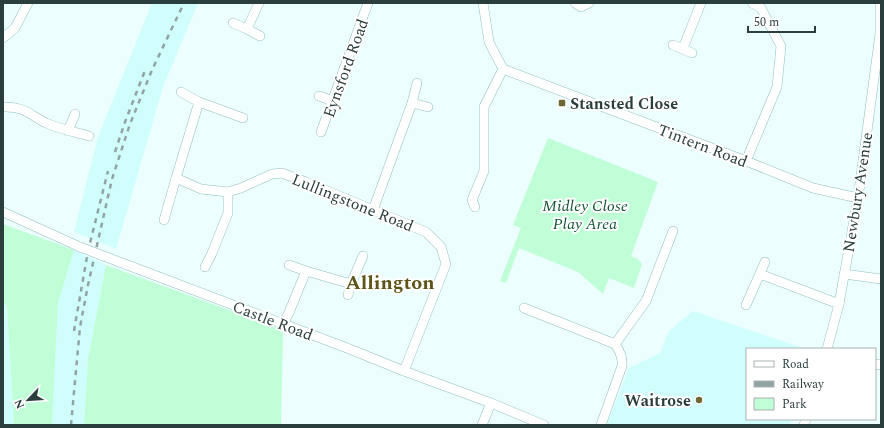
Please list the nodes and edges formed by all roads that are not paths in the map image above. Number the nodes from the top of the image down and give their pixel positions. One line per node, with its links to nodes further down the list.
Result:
1 (28, 3): 13 (street)
2 (259, 3): 11 (street)
3 (368, 3): 21 (street, Eynsford Road)
4 (484, 3): 17 (street)
5 (575, 3): 6 (street)
6 (588, 3)
7 (701, 3): 15 (street)
8 (752, 3): 31 (street)
9 (880, 8): 34 (street, Newbury Avenue)
10 (233, 23): 11 (street)
11 (247, 29): 12 (street)
12 (260, 36)
13 (3, 38)
14 (673, 45): 15 (street)
15 (683, 48): 16 (street)
16 (692, 53)
17 (503, 69): 31 (street, Tintern Road); 35 (street)
18 (417, 84): 23 (street)
19 (181, 92): 22 (street)
20 (319, 96): 21 (street)
21 (333, 101): 29 (street, Eynsford Road)
22 (199, 102): 27 (street); 32 (street)
23 (412, 102): 25 (street); 36 (street)
24 (3, 107): 28 (street)
25 (428, 107)
26 (75, 114): 28 (street)
27 (243, 118)
28 (68, 131): 30 (street)
29 (321, 132)
30 (89, 136)
31 (746, 161): 34 (street, Tintern Road)
32 (176, 178): 33 (street, Lullingstone Road); 38 (street)
33 (228, 192): 36 (street, Lullingstone Road); 43 (street)
34 (858, 198): 46 (street, Newbury Avenue)
35 (475, 207)
36 (373, 210): 56 (street, Lullingstone Road)
37 (3, 212): 53 (street, Castle Road, bridge)
38 (164, 220)
39 (673, 231): 54 (street)
40 (363, 256): 48 (street)
41 (766, 262): 45 (street)
42 (288, 264): 44 (street)
43 (205, 267)
44 (306, 271): 48 (street); 53 (street)
45 (760, 274): 50 (street); 51 (street)
46 (844, 274): 47 (street); 50 (street, Newbury Avenue)
47 (881, 279)
48 (351, 284): 49 (street)
49 (348, 294)
50 (838, 304): 55 (street, Newbury Avenue)
51 (746, 305)
52 (524, 308): 54 (street)
53 (283, 323): 56 (street, Castle Road)
54 (615, 344): 60 (street)
55 (827, 348)
56 (404, 371): 57 (street, Castle Road)
57 (490, 403): 58 (street); 59 (street, Castle Road)
58 (482, 425)
59 (544, 425)
60 (601, 425)

